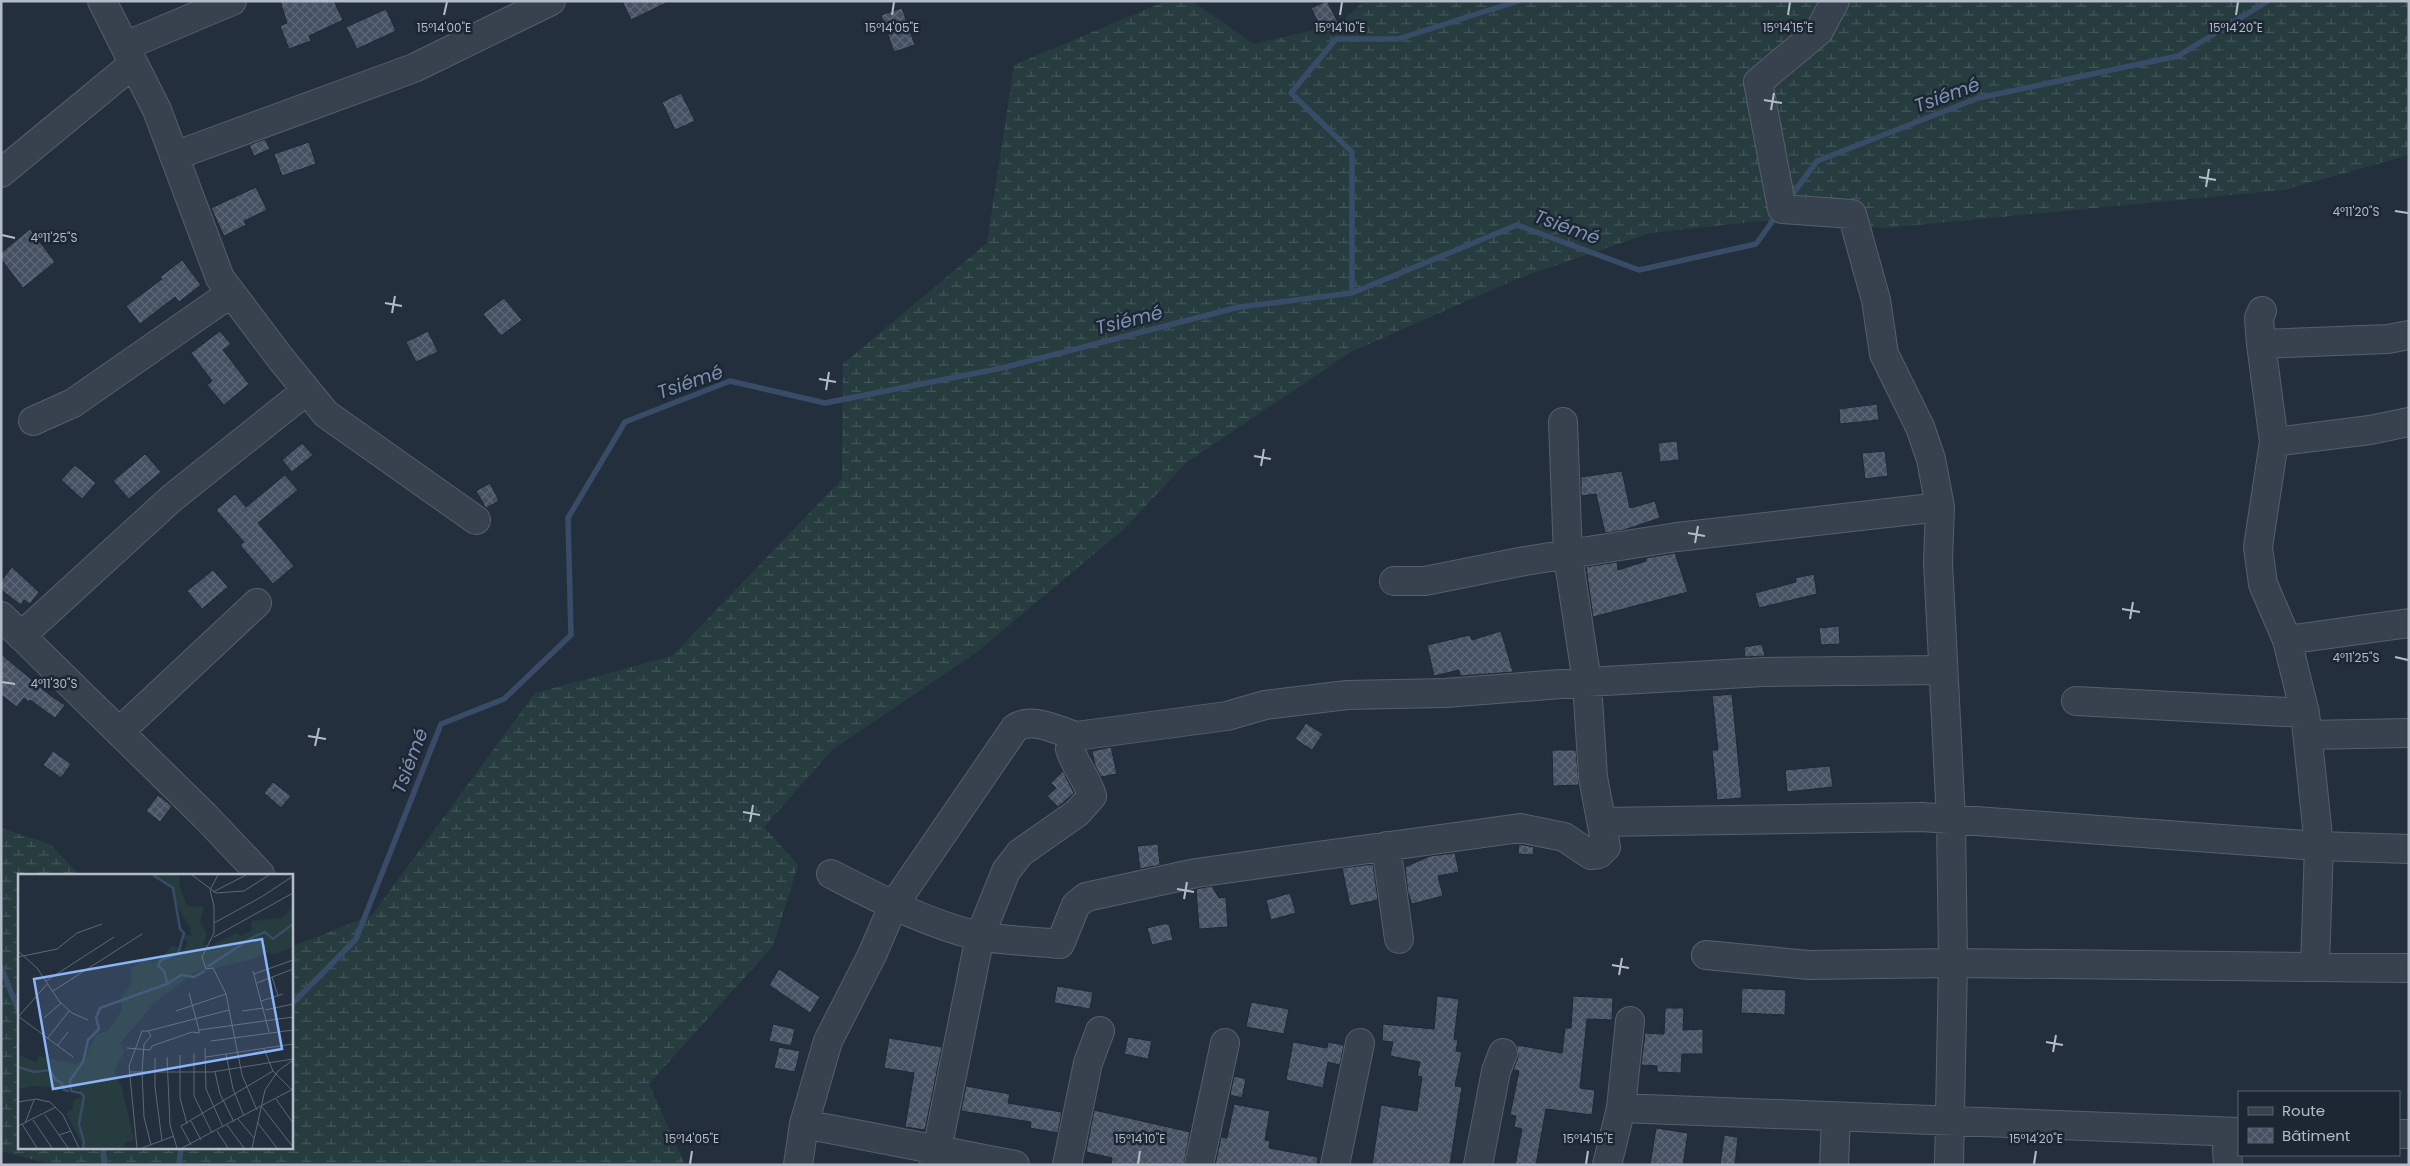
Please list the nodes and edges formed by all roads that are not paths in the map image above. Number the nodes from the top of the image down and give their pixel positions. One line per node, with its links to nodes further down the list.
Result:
1 (102, 1): 5 (street)
2 (232, 1): 5 (street)
3 (551, 1): 6 (street)
4 (1835, 1): 17 (street)
5 (129, 55): 6 (street); 7 (street)
6 (174, 156): 8 (street)
7 (1, 173)
8 (231, 293): 12 (street); 13 (street)
9 (2262, 312): 11 (street)
10 (2409, 335): 11 (street)
11 (2261, 344): 16 (street)
12 (306, 391): 18 (street); 24 (street)
13 (33, 421)
14 (1563, 422): 19 (street)
15 (2409, 422): 16 (street)
16 (2274, 442): 25 (street)
17 (1940, 507): 19 (street); 26 (street)
18 (476, 520)
19 (1568, 556): 20 (street); 27 (street)
20 (1394, 581)
21 (257, 603): 30 (street)
22 (1, 616): 24 (street)
23 (2409, 624): 25 (street)
24 (21, 636): 30 (street)
25 (2288, 640): 29 (street)
26 (1943, 670): 27 (street); 33 (street)
27 (1587, 682): 32 (street); 34 (street)
28 (2076, 701): 29 (street)
29 (2306, 724): 31 (street); 36 (street)
30 (119, 732): 38 (street)
31 (2409, 733)
32 (1076, 736): 40 (street); 41 (street)
33 (1951, 819): 34 (street); 36 (street); 44 (street)
34 (1602, 822): 35 (street)
35 (1386, 846): 41 (street); 42 (street)
36 (2319, 846): 37 (street); 45 (street)
37 (2409, 849)
38 (260, 874)
39 (831, 874): 40 (street)
40 (893, 906): 41 (street); 55 (street)
41 (980, 936): 57 (street)
42 (1399, 939)
43 (1706, 956): 44 (street)
44 (1953, 963): 45 (street); 54 (street)
45 (2315, 966): 46 (street)
46 (2409, 968)
47 (1630, 1021): 52 (street)
48 (1100, 1031): 60 (street)
49 (1225, 1043): 61 (street)
50 (1360, 1044): 62 (street)
51 (1503, 1053): 63 (street)
52 (1621, 1108): 53 (street); 64 (street)
53 (1836, 1117): 54 (street); 65 (street)
54 (1951, 1122): 56 (street); 66 (street)
55 (804, 1124): 57 (street); 58 (street)
56 (2232, 1132): 67 (street)
57 (935, 1157): 59 (street)
58 (798, 1165)
59 (1015, 1165)
60 (1067, 1165)
61 (1199, 1165)
62 (1334, 1165)
63 (1478, 1165)
64 (1607, 1165)
65 (1834, 1165)
66 (1949, 1165)
67 (2228, 1165)

